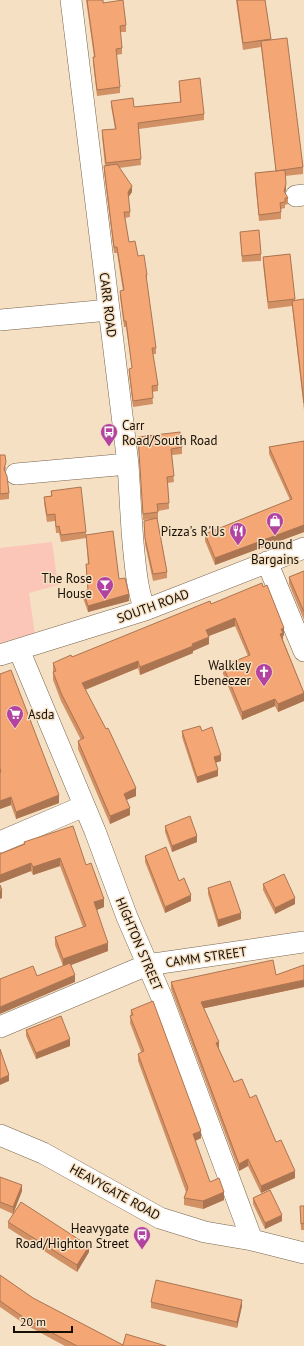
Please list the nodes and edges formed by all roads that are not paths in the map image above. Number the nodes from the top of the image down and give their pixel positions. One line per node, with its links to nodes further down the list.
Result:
1 (72, 0): 2 (street, CARR ROAD)
2 (109, 310): 3 (street); 4 (street, CARR ROAD)
3 (0, 320)
4 (128, 464): 5 (street); 8 (street, CARR ROAD)
5 (16, 474)
6 (304, 548): 7 (street, SOUTH ROAD)
7 (267, 562): 8 (street, SOUTH ROAD); 9 (street)
8 (145, 610): 10 (street, SOUTH ROAD)
9 (303, 647)
10 (9, 653): 11 (street, HIGHTON STREET)
11 (84, 806): 12 (street); 14 (street, HIGHTON STREET)
12 (0, 842)
13 (304, 942): 14 (street, CAMM STREET)
14 (147, 965): 15 (street, CAMM STREET); 17 (street, HIGHTON STREET)
15 (0, 1028)
16 (0, 1135): 17 (street, HEAVYGATE ROAD)
17 (252, 1240): 18 (street, HEAVYGATE ROAD)
18 (304, 1253)

